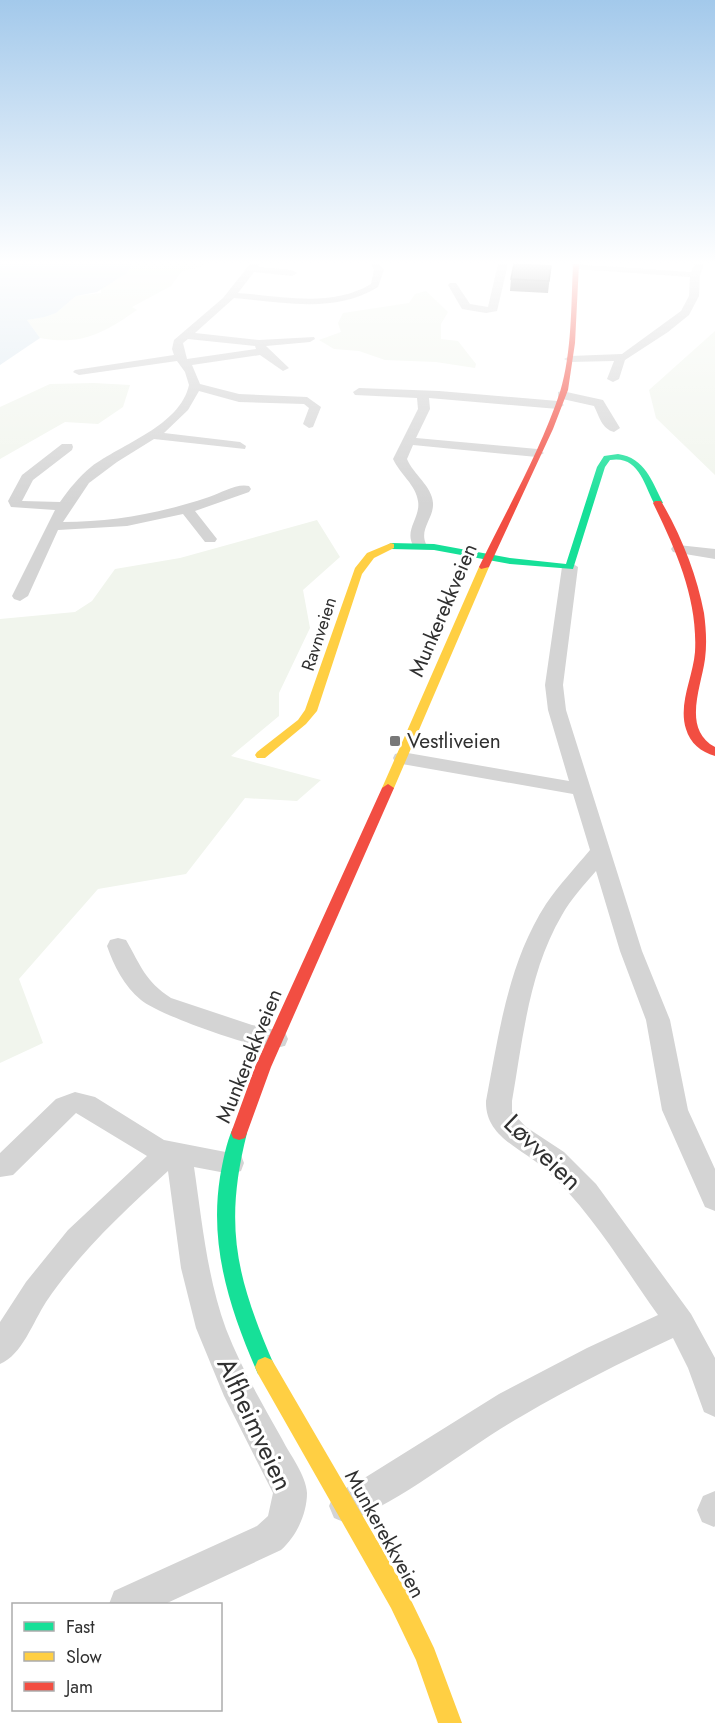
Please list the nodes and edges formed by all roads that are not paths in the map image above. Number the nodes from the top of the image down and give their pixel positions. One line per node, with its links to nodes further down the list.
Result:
1 (178, 344): 9 (street)
2 (244, 344): 6 (street)
3 (276, 344): 6 (street)
4 (571, 344): 8 (main road, Munkerekkveien)
5 (643, 344): 7 (street)
6 (260, 347): 9 (street); 10 (street)
7 (618, 358): 8 (street); 12 (street)
8 (570, 359): 16 (main road, Munkerekkveien)
9 (183, 360): 11 (street); 13 (street)
10 (283, 368)
11 (80, 372)
12 (613, 379)
13 (195, 386): 17 (street); 19 (street)
14 (359, 392): 15 (street)
15 (423, 394): 16 (street); 20 (street)
16 (560, 400): 18 (street); 23 (main road, Munkerekkveien)
17 (309, 424)
18 (614, 428)
19 (150, 435): 21 (street); 25 (street)
20 (408, 441): 23 (street); 29 (street)
21 (240, 446)
22 (68, 447): 25 (street)
23 (537, 453): 32 (main road, Munkerekkveien)
24 (244, 489): 26 (street)
25 (65, 506): 27 (street)
26 (187, 510): 27 (street); 28 (street)
27 (55, 526): 34 (street)
28 (210, 538)
29 (419, 544): 32 (main road, Ravnveien); 36 (main road, Ravnveien)
30 (678, 549): 31 (street); 33 (main road); 35 (main road)
31 (715, 554)
32 (489, 556): 33 (main road, Ravnveien); 37 (main road, Munkerekkveien)
33 (570, 567): 38 (street)
34 (20, 596)
35 (715, 752)
36 (261, 755)
37 (402, 758): 38 (street); 41 (main road, Munkerekkveien)
38 (580, 789): 39 (street)
39 (599, 853): 45 (street); 48 (street, Løvveien)
40 (118, 946): 41 (street)
41 (276, 1039): 43 (main road, Munkerekkveien)
42 (179, 1153): 43 (street); 44 (street); 47 (street); 50 (street, Alfheimveien)
43 (231, 1163): 49 (main road, Munkerekkveien)
44 (3, 1167)
45 (715, 1199)
46 (669, 1325): 49 (street)
47 (0, 1349)
48 (715, 1401)
49 (346, 1506): 51 (main road, Munkerekkveien)
50 (132, 1603)
51 (450, 1723)

